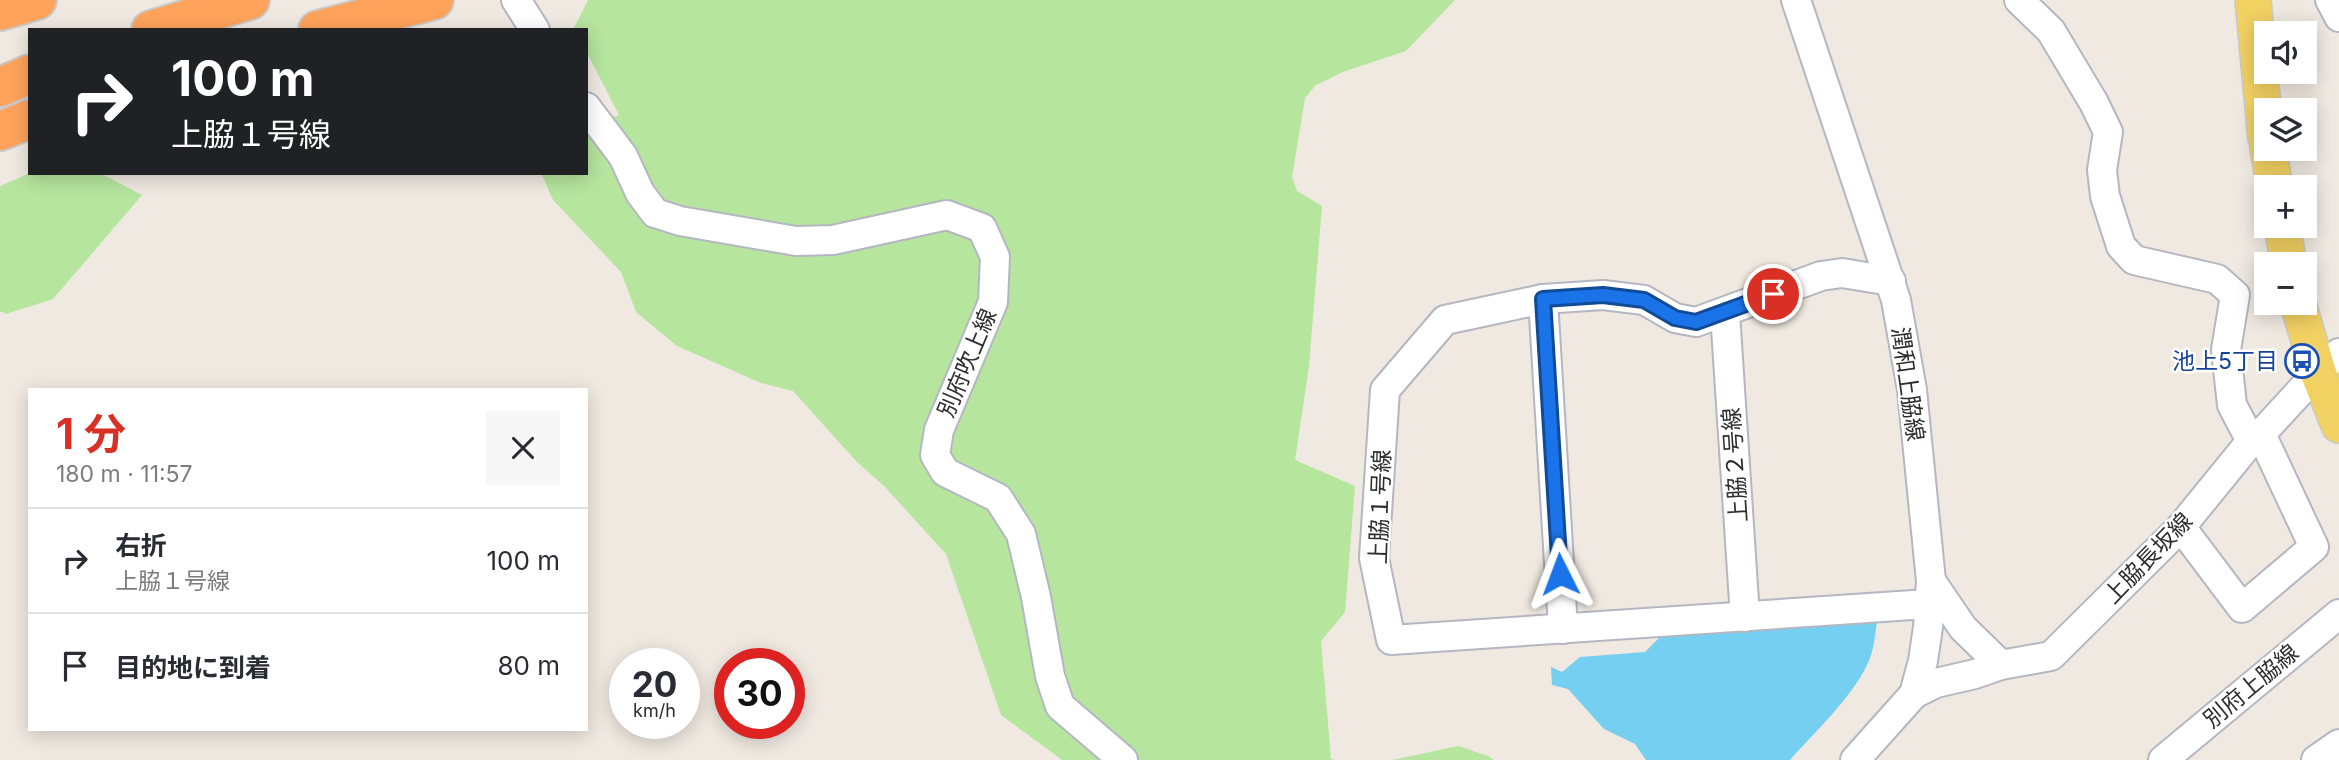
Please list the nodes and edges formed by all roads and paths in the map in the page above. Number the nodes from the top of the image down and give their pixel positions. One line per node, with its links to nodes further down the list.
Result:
1 (37, 0): 9 (highway)
2 (250, 0): 11 (highway)
3 (434, 0): 12 (highway)
4 (516, 0): 13 (street)
5 (1796, 0): 20 (street, 潤和上脇線)
6 (2020, 0): 26 (street)
7 (2253, 0): 16 (main road)
8 (2330, 0): 10 (street)
9 (0, 10)
10 (2339, 17)
11 (158, 28)
12 (326, 28)
13 (534, 28)
14 (28, 75): 15 (highway)
15 (0, 88)
16 (2262, 98)
17 (588, 110): 35 (street, 別府吹上線)
18 (28, 120): 19 (highway)
19 (0, 131)
20 (1891, 281): 22 (street, 上脇１号線); 28 (street, 潤和上脇線)
21 (1543, 299): 22 (street, 上脇１号線); 31 (street); 31 (street, 上脇１号線)
22 (1725, 313): 30 (street, 上脇２号線)
23 (2304, 315): 24 (main road)
24 (2329, 363): 25 (main road); 26 (street, 上脇長坂線)
25 (2339, 425)
26 (2256, 437): 27 (street, 上脇長坂線); 27 (street)
27 (2181, 527): 32 (street, 上脇長坂線)
28 (1929, 592): 30 (street, 上脇１号線); 32 (street); 33 (street, 潤和上脇線)
29 (2339, 614): 37 (street, 別府上脇線)
30 (1745, 617): 31 (street, 上脇１号線)
31 (1563, 629)
32 (2001, 665): 33 (street, 上脇長坂線)
33 (1913, 694): 36 (street, 潤和上脇線)
34 (2339, 744): 38 (street)
35 (1123, 760)
36 (1855, 760)
37 (2163, 760)
38 (2316, 760)

